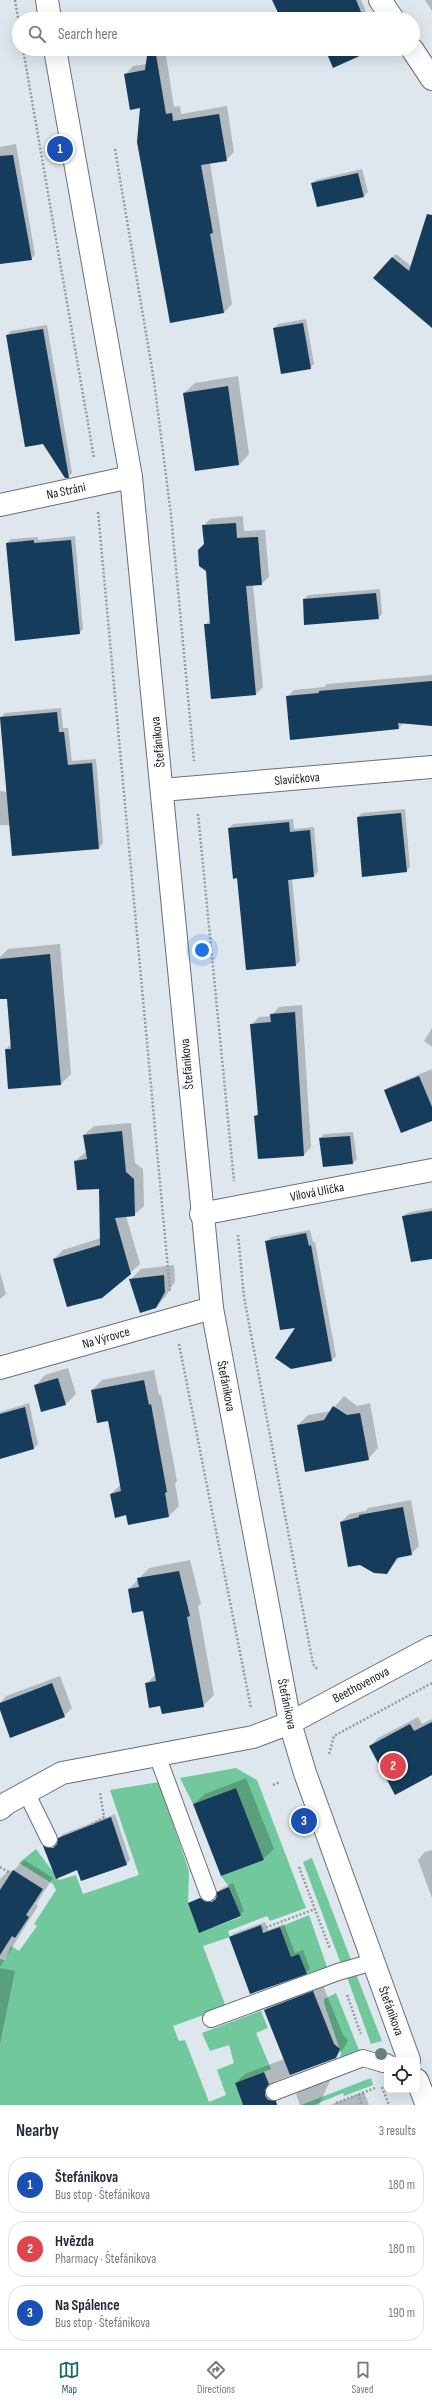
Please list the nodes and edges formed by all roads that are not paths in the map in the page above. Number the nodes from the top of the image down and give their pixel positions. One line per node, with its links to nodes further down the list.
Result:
1 (47, 0): 3 (street)
2 (380, 0): 4 (street)
3 (49, 12)
4 (388, 12)
5 (56, 56): 8 (street, Štefánikova)
6 (417, 56): 7 (street)
7 (432, 79)
8 (131, 477): 9 (street, Na Stráni); 11 (street, Štefánikova)
9 (0, 505)
10 (432, 767): 11 (street, Slavíčkova)
11 (162, 790): 13 (street, Štefánikova)
12 (432, 1170): 13 (street, Vilová Ulička)
13 (201, 1214): 14 (street, Štefánikova)
14 (212, 1308): 15 (street, Na Výrovce); 17 (street, Štefánikova)
15 (0, 1368)
16 (432, 1647): 17 (street, Beethovenova)
17 (290, 1723): 18 (street, Beethovenova); 23 (street, Štefánikova)
18 (157, 1755): 19 (street, Beethovenova); 22 (lane)
19 (26, 1792): 20 (street, Beethovenova); 21 (lane)
20 (0, 1809)
21 (49, 1839)
22 (208, 1893)
23 (373, 1962): 24 (lane); 25 (street, Štefánikova)
24 (211, 2019)
25 (403, 2057)
26 (384, 2064): 28 (lane)
27 (420, 2088): 29 (street)
28 (274, 2092)
29 (427, 2105)

